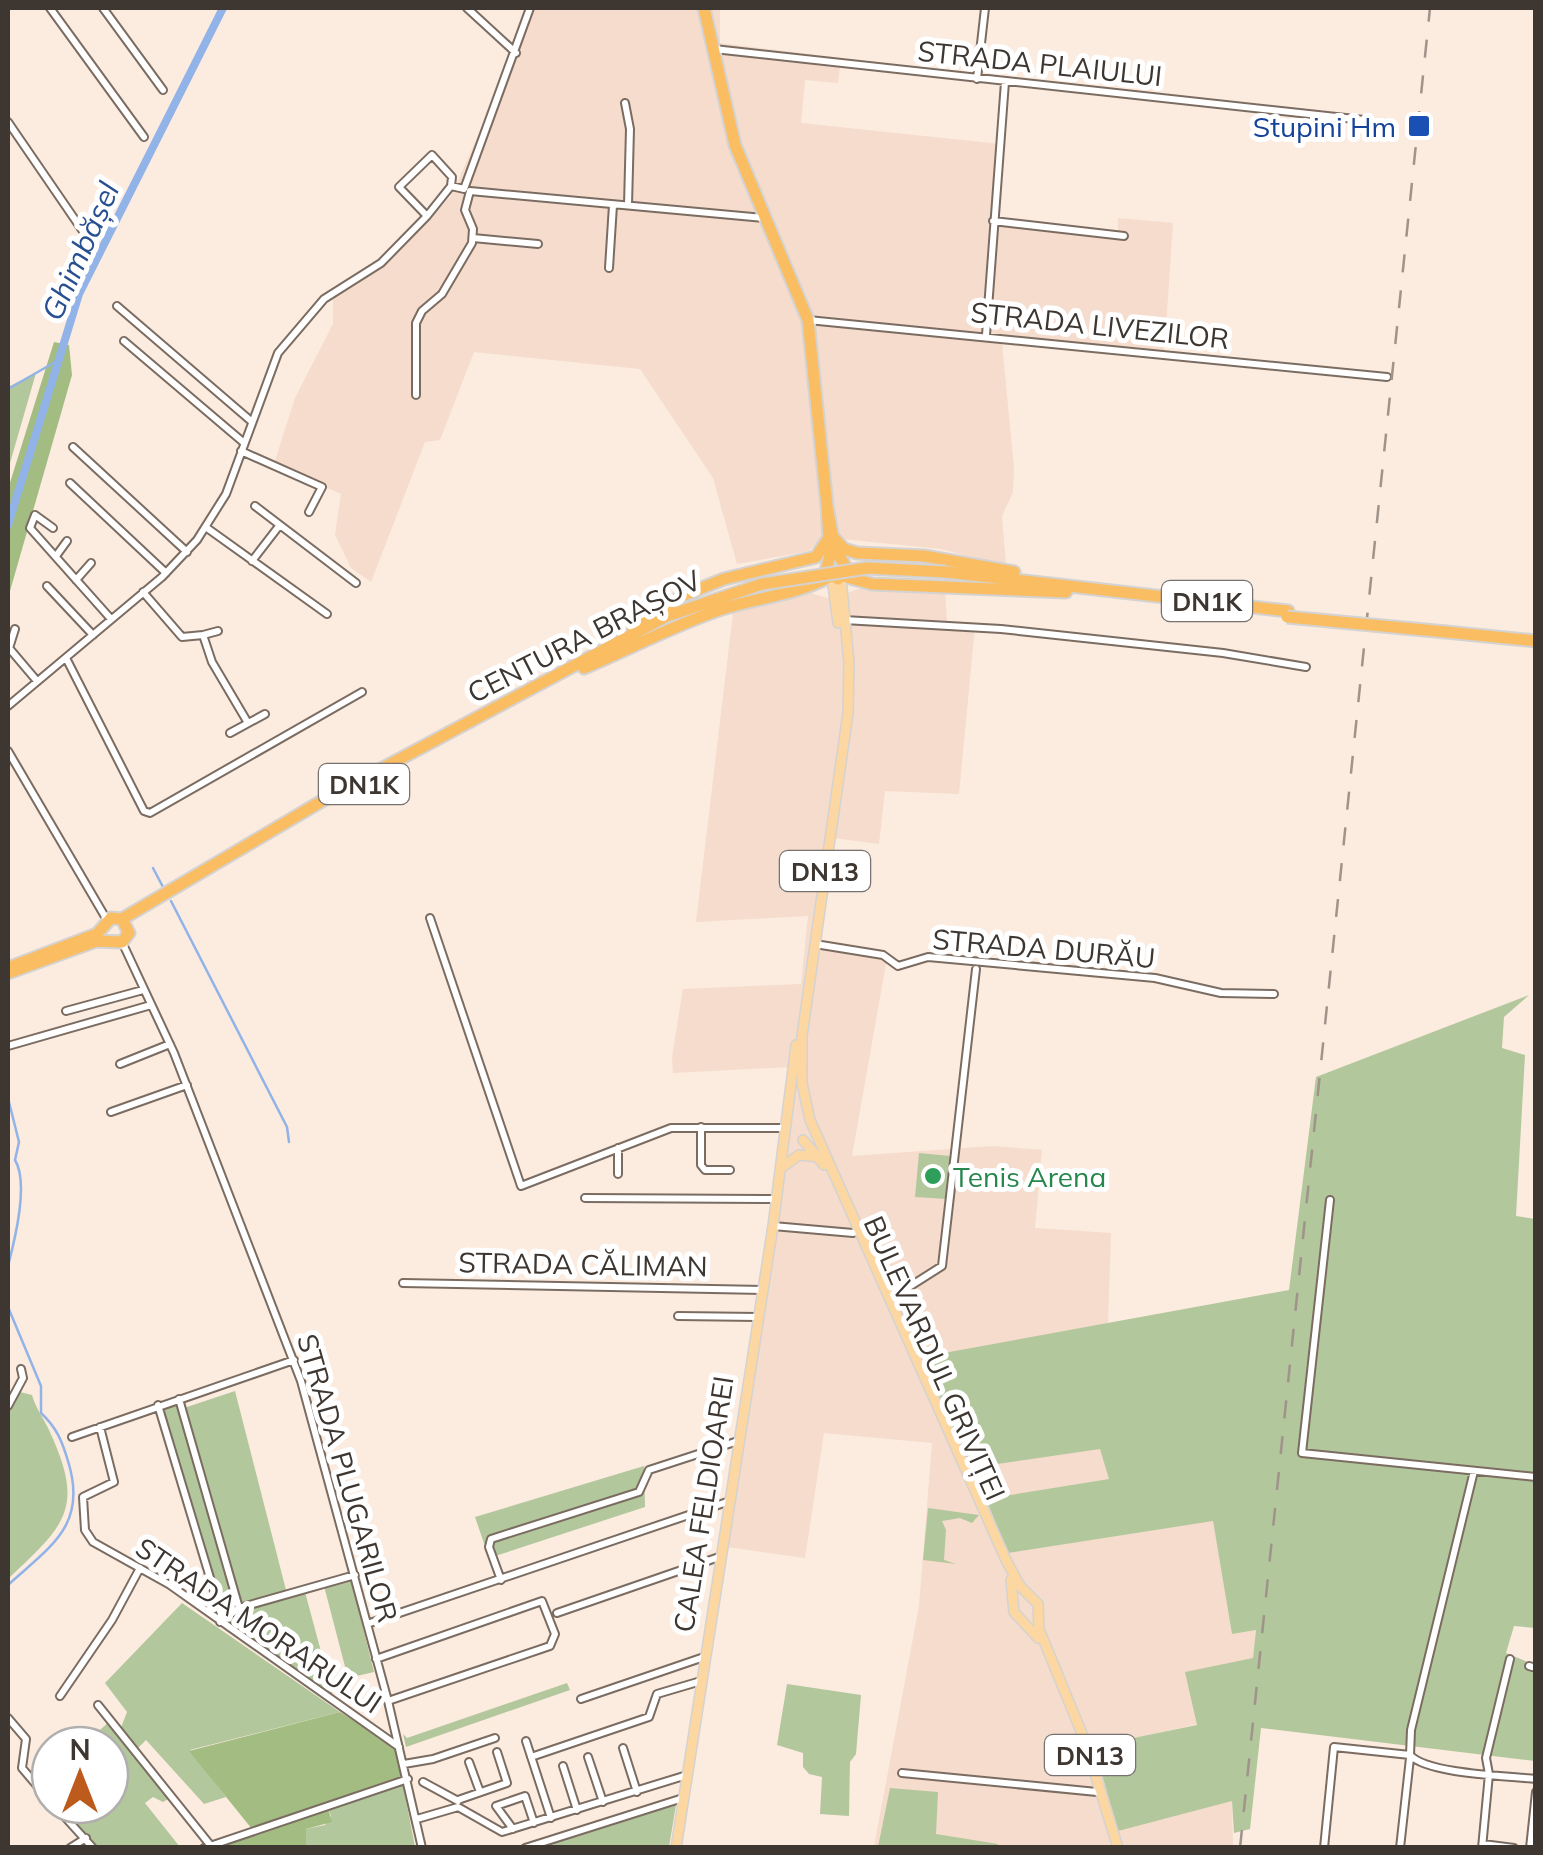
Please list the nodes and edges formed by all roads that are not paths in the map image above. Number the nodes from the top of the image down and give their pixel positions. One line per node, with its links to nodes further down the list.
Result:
1 (50, 8): 15 (street)
2 (103, 8): 11 (street)
3 (467, 8): 8 (street)
4 (530, 8): 8 (street)
5 (704, 8): 7 (highway, CALEA FELDIOAREI / DN13)
6 (985, 8): 9 (street)
7 (712, 49): 9 (street, STRADA PLAIULUI); 21 (highway, CALEA FELDIOAREI / DN13)
8 (516, 52): 17 (street)
9 (978, 80): 10 (street, STRADA PLAIULUI)
10 (1005, 82): 13 (street, STRADA PLAIULUI); 22 (street)
11 (163, 90)
12 (625, 103): 19 (street)
13 (1364, 120)
14 (8, 122): 25 (street)
15 (144, 137)
16 (451, 186): 17 (street); 20 (street); 20 (street)
17 (467, 190): 18 (street); 24 (street)
18 (613, 204): 19 (street); 27 (street)
19 (628, 206): 21 (street)
20 (426, 216): 34 (street)
21 (764, 218): 29 (highway, CALEA FELDIOAREI / DN13)
22 (993, 221): 23 (street); 30 (street)
23 (1124, 236)
24 (473, 238): 26 (street); 33 (street)
25 (91, 242)
26 (538, 244)
27 (609, 268)
28 (117, 306): 34 (street)
29 (808, 320): 30 (street, STRADA LIVEZILOR); 44 (highway, CALEA FELDIOAREI / DN13)
30 (986, 335): 32 (street, STRADA LIVEZILOR)
31 (124, 341): 36 (street)
32 (1387, 378)
33 (416, 395)
34 (251, 421): 36 (street)
35 (73, 447): 47 (street)
36 (242, 447): 39 (street); 43 (street)
37 (70, 482): 54 (street)
38 (254, 506): 40 (street)
39 (309, 512)
40 (279, 526): 51 (street); 56 (street)
41 (30, 528): 42 (street); 45 (street); 49 (street)
42 (54, 528)
43 (206, 528): 47 (street); 51 (street)
44 (830, 535): 48 (highway); 50 (highway); 53 (highway, CALEA FELDIOAREI / DN13)
45 (26, 541)
46 (66, 541): 49 (street)
47 (186, 552): 54 (street)
48 (864, 553): 53 (highway); 59 (highway, DN1K)
49 (56, 556): 55 (street)
50 (806, 560): 53 (highway); 73 (highway)
51 (252, 561): 63 (street)
52 (98, 570): 55 (street)
53 (835, 570): 57 (highway); 60 (highway); 62 (main road, CALEA FELDIOAREI / DN13)
54 (166, 574): 61 (street)
55 (76, 580): 64 (street)
56 (356, 583)
57 (872, 584): 59 (highway); 62 (main road)
58 (48, 586): 68 (street)
59 (1071, 588): 70 (highway, CENTURA BRAȘOV / DN1K, bridge); 73 (highway, CENTURA BRAȘOV / DN1K, bridge)
60 (811, 589): 62 (main road); 73 (highway)
61 (143, 592): 64 (street); 69 (street)
62 (838, 596): 65 (main road, CALEA FELDIOAREI / DN13); 99 (main road, CALEA FELDIOAREI / DN13)
63 (327, 614)
64 (111, 620): 68 (street)
65 (844, 620): 72 (street); 85 (main road, CALEA FELDIOAREI / DN13)
66 (15, 629): 74 (street)
67 (218, 631): 69 (street)
68 (93, 635): 71 (street)
69 (203, 635): 78 (street)
70 (1536, 638)
71 (66, 658): 74 (street); 75 (street)
72 (1306, 667)
73 (565, 673): 82 (highway, CENTURA BRAȘOV / DN1K)
74 (36, 681): 76 (street)
75 (362, 692)
76 (8, 706)
77 (265, 714): 78 (street)
78 (248, 723): 79 (street)
79 (230, 733)
80 (8, 751): 83 (street)
81 (430, 918): 101 (street)
82 (126, 924): 83 (highway, CENTURA BRAȘOV / DN1K); 84 (highway, CENTURA BRAȘOV / DN1K)
83 (105, 930): 84 (highway, CENTURA BRAȘOV / DN1K); 87 (highway, CENTURA BRAȘOV / DN1K)
84 (122, 942): 88 (street, STRADA PLUGARILOR)
85 (814, 944): 89 (street, STRADA DURĂU); 97 (main road, CALEA FELDIOAREI / DN13)
86 (976, 969): 113 (street, BULEVARDUL GRIVIȚEI)
87 (8, 970)
88 (143, 990): 90 (street, STRADA PLUGARILOR); 91 (street)
89 (1274, 994)
90 (151, 1005): 92 (street, STRADA PLUGARILOR); 93 (street)
91 (66, 1011)
92 (170, 1044): 94 (street); 95 (street, STRADA PLUGARILOR)
93 (8, 1046)
94 (120, 1064)
95 (186, 1085): 96 (street); 116 (street, STRADA PLUGARILOR)
96 (111, 1112)
97 (810, 1121): 99 (main road); 100 (main road, CALEA FELDIOAREI); 102 (main road, BULEVARDUL GRIVIȚEI / DN13)
98 (701, 1127): 99 (street); 101 (street); 104 (street)
99 (787, 1127): 100 (main road, DN13); 103 (main road, CALEA FELDIOAREI)
100 (801, 1140): 102 (main road, BULEVARDUL GRIVIȚEI / DN13); 103 (main road, CALEA FELDIOAREI)
101 (618, 1148): 105 (street)
102 (825, 1160): 103 (main road); 110 (main road, BULEVARDUL GRIVIȚEI / DN13); 113 (main road, BULEVARDUL GRIVIȚEI)
103 (781, 1168): 107 (main road, CALEA FELDIOAREI)
104 (730, 1170)
105 (618, 1174)
106 (585, 1198): 107 (street)
107 (777, 1199): 109 (main road, CALEA FELDIOAREI)
108 (1330, 1200): 124 (street)
109 (773, 1226): 110 (street); 112 (main road, CALEA FELDIOAREI)
110 (853, 1233): 132 (main road, BULEVARDUL GRIVIȚEI / DN13)
111 (403, 1283): 112 (street, STRADA CĂLIMAN)
112 (763, 1290): 115 (main road, CALEA FELDIOAREI)
113 (888, 1300): 131 (main road, BULEVARDUL GRIVIȚEI)
114 (678, 1316): 115 (street)
115 (758, 1317): 123 (main road, CALEA FELDIOAREI)
116 (294, 1360): 118 (street); 129 (street, STRADA PLUGARILOR)
117 (22, 1369): 120 (street)
118 (178, 1398): 119 (street); 133 (street)
119 (158, 1405): 121 (street); 137 (street)
120 (8, 1406)
121 (100, 1427): 122 (street); 128 (street, STRADA MORARULUI)
122 (72, 1437)
123 (738, 1441): 126 (main road, CALEA FELDIOAREI); 130 (street)
124 (1474, 1471): 125 (street); 153 (street)
125 (1536, 1477)
126 (728, 1502): 127 (main road, CALEA FELDIOAREI); 130 (street)
127 (719, 1557): 134 (street); 139 (main road, CALEA FELDIOAREI)
128 (140, 1568): 137 (street, STRADA MORARULUI); 143 (street)
129 (354, 1575): 133 (street); 138 (street, STRADA PLUGARILOR)
130 (501, 1580): 138 (street)
131 (1030, 1596): 132 (main road); 135 (main road, DN13)
132 (1015, 1601): 136 (main road)
133 (239, 1608): 137 (street)
134 (557, 1613)
135 (1036, 1615): 136 (main road); 188 (main road, DN13)
136 (1023, 1620): 168 (main road)
137 (221, 1622): 150 (street, STRADA MORARULUI)
138 (368, 1624): 140 (street, STRADA PLUGARILOR)
139 (704, 1657): 142 (main road, CALEA FELDIOAREI); 144 (street)
140 (376, 1659): 145 (street, STRADA PLUGARILOR); 145 (street)
141 (1510, 1659): 160 (street)
142 (701, 1681): 155 (street); 161 (main road, CALEA FELDIOAREI)
143 (60, 1696)
144 (581, 1698)
145 (388, 1702): 150 (street, STRADA PLUGARILOR)
146 (98, 1705): 180 (street)
147 (8, 1718): 162 (street)
148 (494, 1738): 157 (street)
149 (526, 1742): 155 (street)
150 (400, 1747): 157 (street, STRADA PLUGARILOR)
151 (623, 1748): 167 (street)
152 (497, 1752): 166 (street)
153 (1410, 1756): 160 (street); 189 (street); 190 (street)
154 (588, 1757): 171 (street)
155 (531, 1758): 174 (street)
156 (468, 1762): 166 (street)
157 (404, 1764): 163 (street, STRADA PLUGARILOR)
158 (563, 1766): 173 (street)
159 (902, 1773): 168 (street)
160 (1489, 1774): 164 (street); 181 (street)
161 (687, 1776): 167 (street); 170 (main road, CALEA FELDIOAREI)
162 (30, 1777)
163 (408, 1779): 175 (street, STRADA PLUGARILOR); 180 (street)
164 (1536, 1779)
165 (423, 1782): 172 (street)
166 (480, 1792): 172 (street)
167 (637, 1792): 171 (street)
168 (1097, 1792): 188 (main road)
169 (1536, 1792): 191 (street)
170 (683, 1798): 186 (street); 187 (main road, CALEA FELDIOAREI)
171 (603, 1802): 173 (street)
172 (458, 1804): 175 (street); 178 (street)
173 (577, 1810): 174 (street)
174 (552, 1818): 176 (street)
175 (417, 1819): 185 (street, STRADA PLUGARILOR)
176 (534, 1823): 178 (street); 178 (street)
177 (73, 1825): 179 (street)
178 (513, 1829)
179 (86, 1838): 183 (street); 184 (street)
180 (208, 1846)
181 (1482, 1846): 182 (street)
182 (1509, 1847)
183 (70, 1848)
184 (93, 1848)
185 (422, 1848)
186 (525, 1848)
187 (676, 1848)
188 (1116, 1848)
189 (1324, 1848)
190 (1400, 1848)
191 (1530, 1848)

